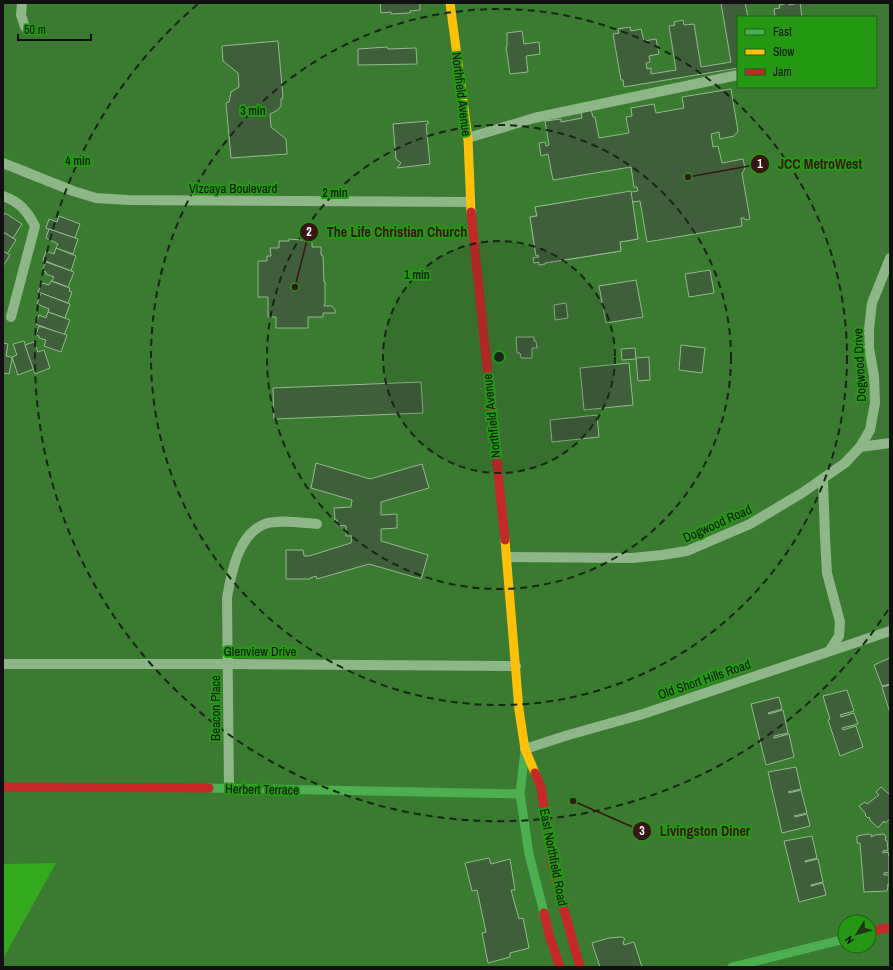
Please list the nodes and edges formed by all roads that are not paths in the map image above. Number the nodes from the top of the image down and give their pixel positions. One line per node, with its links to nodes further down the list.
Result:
1 (22, 3): 3 (street)
2 (450, 3): 5 (main road, Northfield Avenue)
3 (26, 27)
4 (737, 75): 5 (street)
5 (468, 138): 8 (main road, Northfield Avenue)
6 (3, 163): 8 (street, Vizcaya Boulevard)
7 (3, 196): 10 (street)
8 (470, 202): 15 (main road, Northfield Avenue)
9 (890, 258): 12 (street, Dogwood Drive)
10 (11, 317)
11 (890, 443): 12 (street)
12 (860, 447): 13 (street, Dogwood Road)
13 (823, 479): 15 (street, Dogwood Road); 17 (street)
14 (317, 524): 19 (street, Beacon Place)
15 (507, 557): 20 (main road, Northfield Avenue)
16 (890, 632): 17 (street, Old Short Hills Road)
17 (830, 650): 22 (street, Old Short Hills Road)
18 (3, 664): 19 (street, Glenview Drive)
19 (228, 664): 20 (street, Glenview Drive); 24 (street, Beacon Place)
20 (516, 666): 21 (main road, Northfield Avenue)
21 (519, 710): 22 (main road, East Northfield Road)
22 (525, 749): 25 (main road, East Northfield Road); 26 (main road, East Northfield Road)
23 (3, 787): 24 (main road, Herbert Terrace)
24 (229, 788): 25 (main road, Herbert Terrace)
25 (527, 796): 26 (main road); 30 (main road, East Northfield Road)
26 (551, 858): 31 (main road, East Northfield Road)
27 (890, 927): 28 (main road)
28 (877, 930)
29 (837, 941): 32 (main road)
30 (560, 967)
31 (580, 967)
32 (732, 967)

